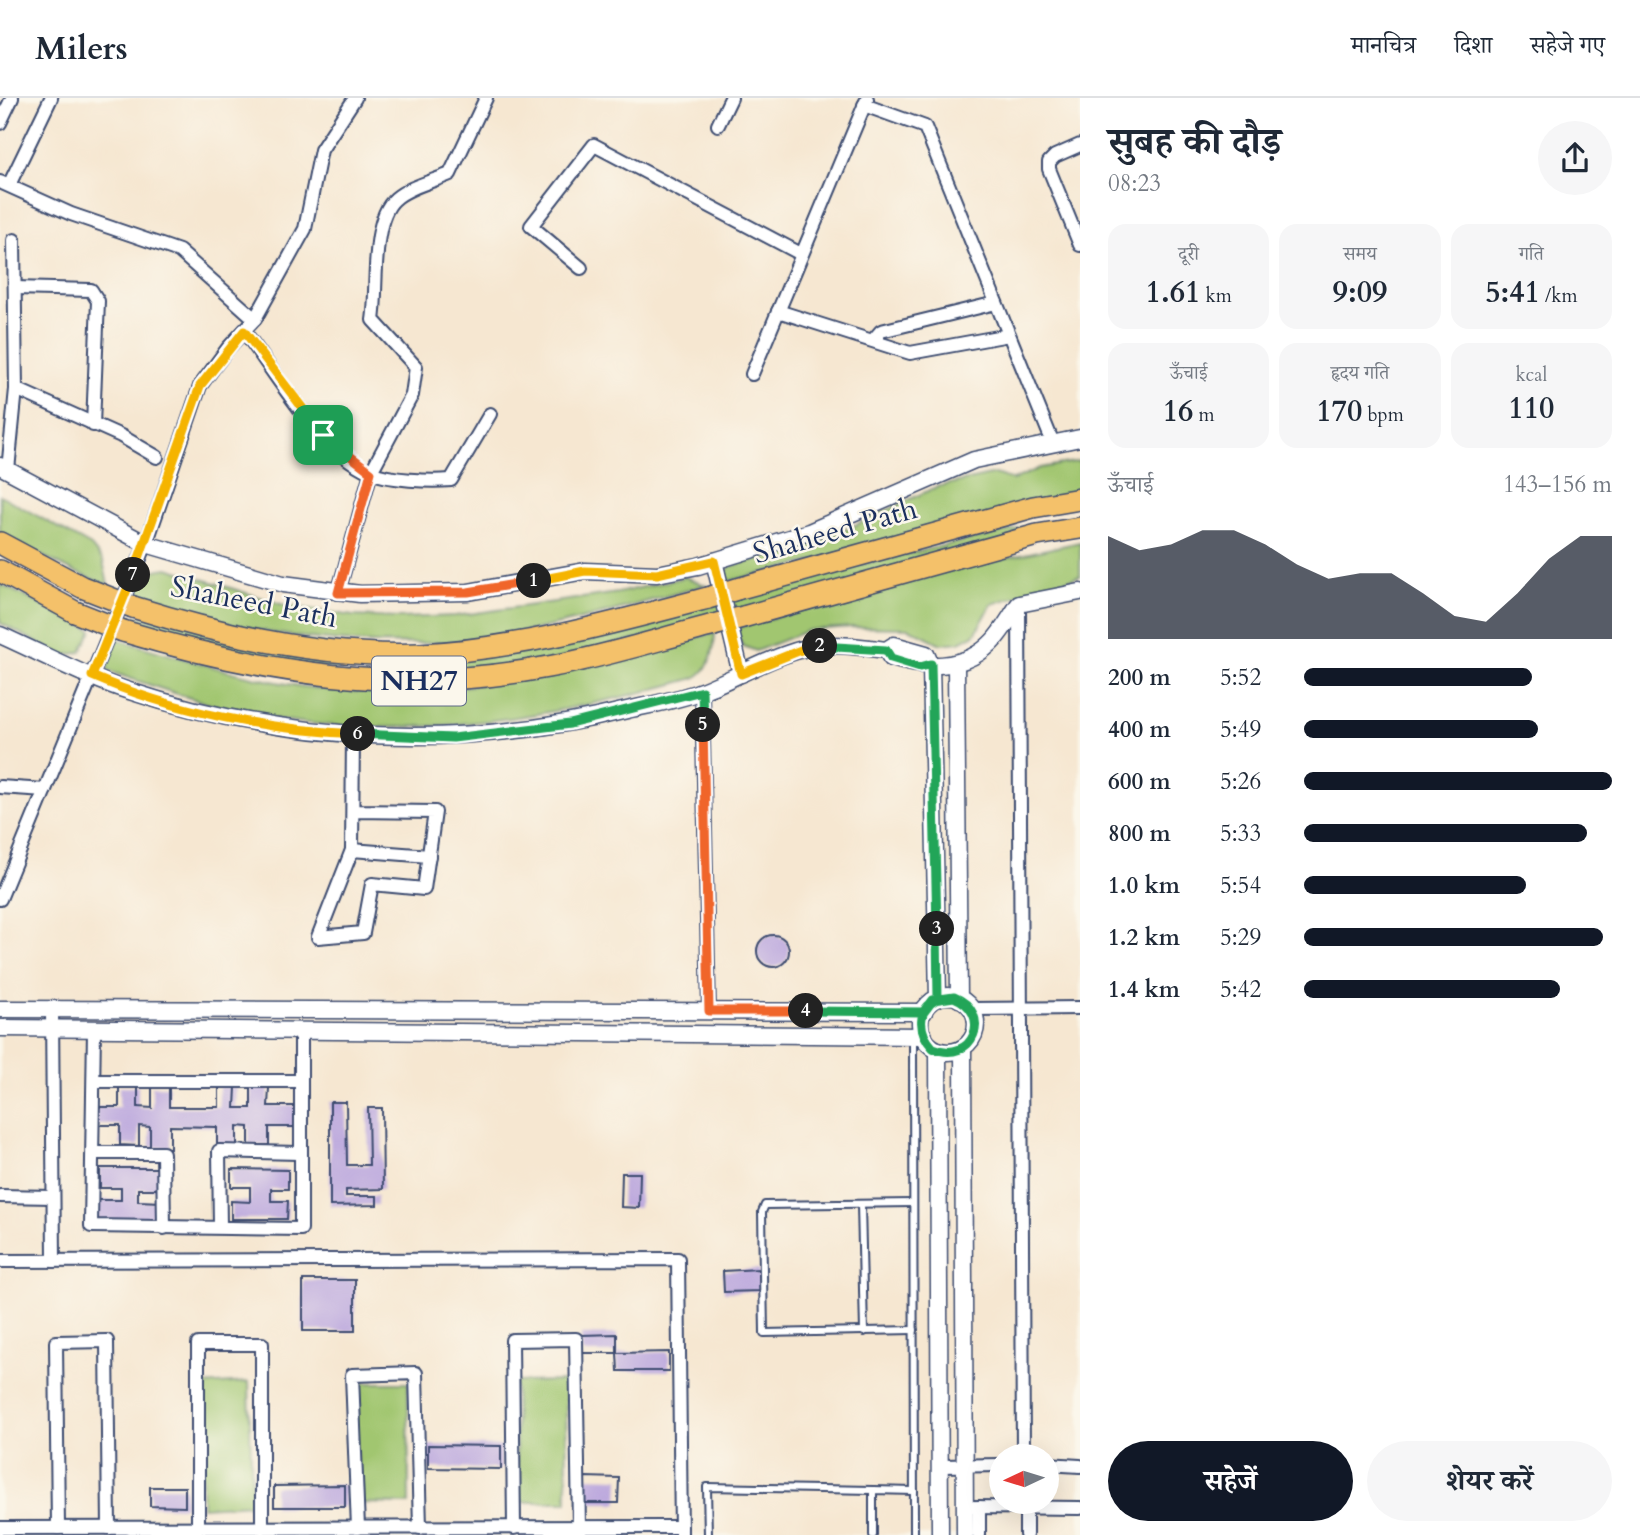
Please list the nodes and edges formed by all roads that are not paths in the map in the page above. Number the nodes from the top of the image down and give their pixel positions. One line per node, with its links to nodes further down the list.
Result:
1 (12, 98): 7 (street)
2 (51, 98): 10 (street)
3 (355, 98): 19 (street)
4 (486, 98): 31 (street)
5 (731, 98): 8 (street)
6 (866, 102): 14 (street); 17 (street)
7 (0, 123)
8 (718, 125)
9 (1080, 145): 11 (street)
10 (5, 183): 19 (street)
11 (1076, 226): 13 (street)
12 (14, 240): 16 (street)
13 (1080, 246)
14 (801, 254): 15 (street); 18 (street)
15 (581, 268)
16 (15, 288): 24 (street); 26 (street)
17 (996, 303): 21 (street); 22 (street)
18 (778, 311): 22 (street); 23 (street)
19 (255, 319): 20 (street)
20 (244, 331): 31 (street); 35 (street)
21 (1009, 334): 22 (street); 28 (street)
22 (874, 339)
23 (752, 374)
24 (16, 389): 26 (street); 30 (street)
25 (490, 414): 31 (street)
26 (93, 425): 29 (street)
27 (1080, 438): 28 (street)
28 (1053, 443): 36 (street)
29 (157, 457)
30 (4, 468): 35 (street)
31 (371, 472): 39 (street)
32 (1080, 499): 34 (highway, Shaheed Path / NH27, bridge)
33 (1080, 528): 37 (highway, Shaheed Path / NH27, bridge)
34 (0, 543)
35 (146, 544): 39 (street); 45 (street)
36 (714, 561): 39 (street); 44 (street)
37 (0, 571)
38 (1080, 592): 40 (street)
39 (338, 593)
40 (1019, 604): 43 (street); 60 (street)
41 (0, 635): 45 (street)
42 (931, 664): 43 (street); 44 (street); 54 (street)
43 (956, 665): 55 (street)
44 (741, 674): 46 (street)
45 (92, 676): 47 (street); 49 (street)
46 (702, 691): 47 (street); 61 (street)
47 (353, 734): 50 (street)
48 (0, 787): 49 (street)
49 (45, 790): 53 (street)
50 (354, 811): 51 (street); 52 (street)
51 (352, 850): 52 (street); 52 (street)
52 (429, 856)
53 (2, 890)
54 (938, 999): 55 (street); 62 (street)
55 (959, 999): 59 (street)
56 (1080, 1008): 60 (street)
57 (0, 1009): 58 (street)
58 (52, 1009): 61 (street); 64 (street)
59 (972, 1009): 60 (street); 68 (street)
60 (1021, 1009): 84 (street)
61 (709, 1011): 62 (street)
62 (924, 1012): 67 (street)
63 (0, 1028): 64 (street)
64 (52, 1028): 65 (street); 75 (street)
65 (94, 1028): 66 (street); 70 (street)
66 (301, 1030): 67 (street); 71 (street)
67 (918, 1036): 69 (street); 76 (lane)
68 (963, 1048): 69 (street); 88 (street)
69 (938, 1050): 87 (street)
70 (94, 1081): 71 (street); 72 (street)
71 (301, 1081): 73 (street)
72 (93, 1153): 78 (street); 78 (street)
73 (299, 1153): 79 (street); 79 (street)
74 (0, 1196): 75 (street)
75 (53, 1197): 81 (street)
76 (913, 1203): 77 (lane); 82 (lane)
77 (861, 1205): 83 (lane); 83 (lane)
78 (163, 1227): 79 (street)
79 (220, 1227)
80 (0, 1261): 81 (street)
81 (54, 1261): 107 (street)
82 (914, 1331): 83 (lane); 91 (lane)
83 (863, 1332)
84 (1023, 1444)
85 (989, 1465): 88 (street)
86 (1059, 1465): 89 (street)
87 (940, 1466): 88 (street); 111 (street)
88 (965, 1466): 92 (street)
89 (1080, 1466)
90 (873, 1490): 91 (lane); 108 (lane); 109 (lane)
91 (914, 1491): 110 (lane)
92 (972, 1507): 93 (street); 112 (street); 113 (street)
93 (989, 1507)
94 (1059, 1508): 95 (street)
95 (1080, 1508)
96 (1026, 1514): 114 (street)
97 (0, 1528): 98 (street)
98 (58, 1528): 99 (street); 99 (street)
99 (109, 1528): 105 (street)
100 (262, 1528): 101 (street); 105 (street); 105 (street)
101 (358, 1528): 102 (street); 102 (street)
102 (420, 1528): 106 (street)
103 (514, 1528): 104 (street); 104 (street); 106 (street)
104 (579, 1528): 107 (street)
105 (207, 1530)
106 (499, 1531)
107 (681, 1531)
108 (708, 1535)
109 (873, 1535)
110 (914, 1535)
111 (940, 1535)
112 (965, 1535)
113 (979, 1535)
114 (1026, 1535)

